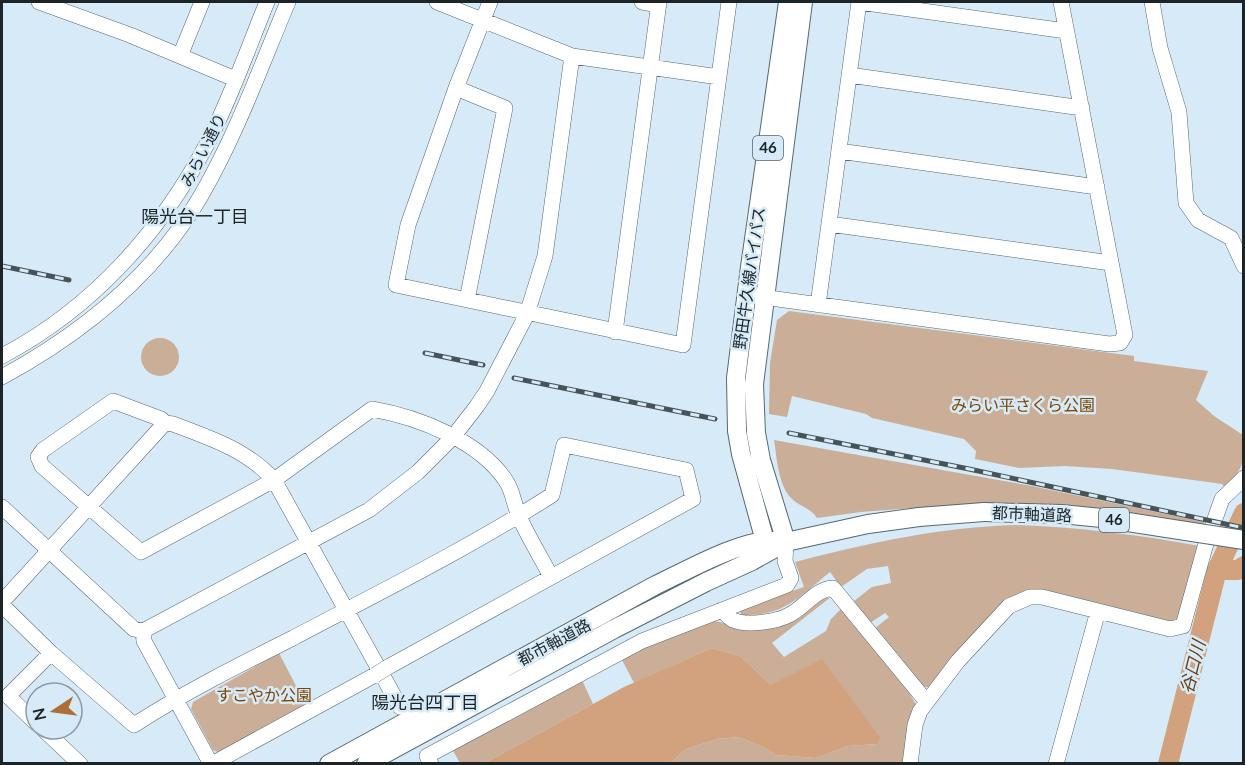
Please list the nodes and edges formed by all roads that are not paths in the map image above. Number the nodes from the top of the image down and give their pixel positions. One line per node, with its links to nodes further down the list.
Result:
1 (45, 2): 17 (street)
2 (202, 2): 17 (street)
3 (267, 2): 22 (street, みらい通り)
4 (288, 2): 37 (street, みらい通り)
5 (437, 2): 15 (street)
6 (490, 2): 15 (street)
7 (642, 2): 14 (street)
8 (729, 2): 21 (street)
9 (788, 2): 30 (main road, 野田牛久線バイパス / 46)
10 (803, 2): 31 (main road, 野田牛久線バイパス / 46)
11 (859, 2): 16 (street); 20 (street)
12 (1061, 2): 16 (street)
13 (1152, 2): 29 (street)
14 (659, 3): 19 (street)
15 (482, 21): 18 (street); 23 (street)
16 (1066, 31): 24 (street)
17 (180, 56): 22 (street)
18 (572, 56): 19 (street); 34 (street)
19 (649, 67): 21 (street); 35 (street)
20 (849, 75): 24 (street); 25 (street)
21 (719, 77): 35 (street)
22 (235, 79): 36 (street, みらい通り)
23 (456, 88): 32 (street); 32 (street)
24 (1082, 108): 26 (street)
25 (839, 151): 26 (street); 27 (street)
26 (1096, 187): 28 (street)
27 (829, 224): 28 (street); 33 (street)
28 (1111, 263): 33 (street)
29 (1244, 266)
30 (746, 295): 31 (street); 48 (main road, 野田牛久線バイパス / 46)
31 (765, 297): 33 (street); 46 (main road, 野田牛久線バイパス / 46)
32 (467, 300): 34 (street)
33 (818, 305)
34 (527, 314): 35 (street); 39 (street)
35 (615, 332)
36 (2, 356)
37 (2, 377)
38 (165, 423): 41 (street); 43 (street); 43 (street)
39 (453, 437): 41 (street); 44 (street); 47 (street)
40 (1244, 478): 54 (street)
41 (274, 480): 43 (street); 47 (street)
42 (2, 507): 49 (street)
43 (89, 508): 49 (street)
44 (519, 516): 50 (street); 50 (street); 52 (street)
45 (1244, 540): 46 (main road, 都市軸道路 / 46, bridge)
46 (786, 542): 48 (main road, 都市軸道路 / 46); 53 (street)
47 (309, 543): 52 (street); 55 (street)
48 (766, 546): 64 (main road, 都市軸道路); 65 (main road, 都市軸道路)
49 (50, 551): 51 (street); 55 (street)
50 (551, 577): 63 (street)
51 (2, 604): 56 (street)
52 (347, 610): 57 (street); 59 (street)
53 (722, 610): 58 (street); 66 (street)
54 (1098, 611): 58 (street); 68 (street)
55 (143, 631): 57 (street)
56 (51, 653): 57 (street); 60 (street)
57 (175, 699): 63 (street)
58 (926, 701): 67 (street)
59 (400, 707)
60 (24, 711)
61 (56, 741): 62 (street)
62 (80, 764)
63 (212, 764)
64 (329, 764)
65 (366, 764)
66 (431, 764)
67 (910, 764)
68 (1056, 764)

